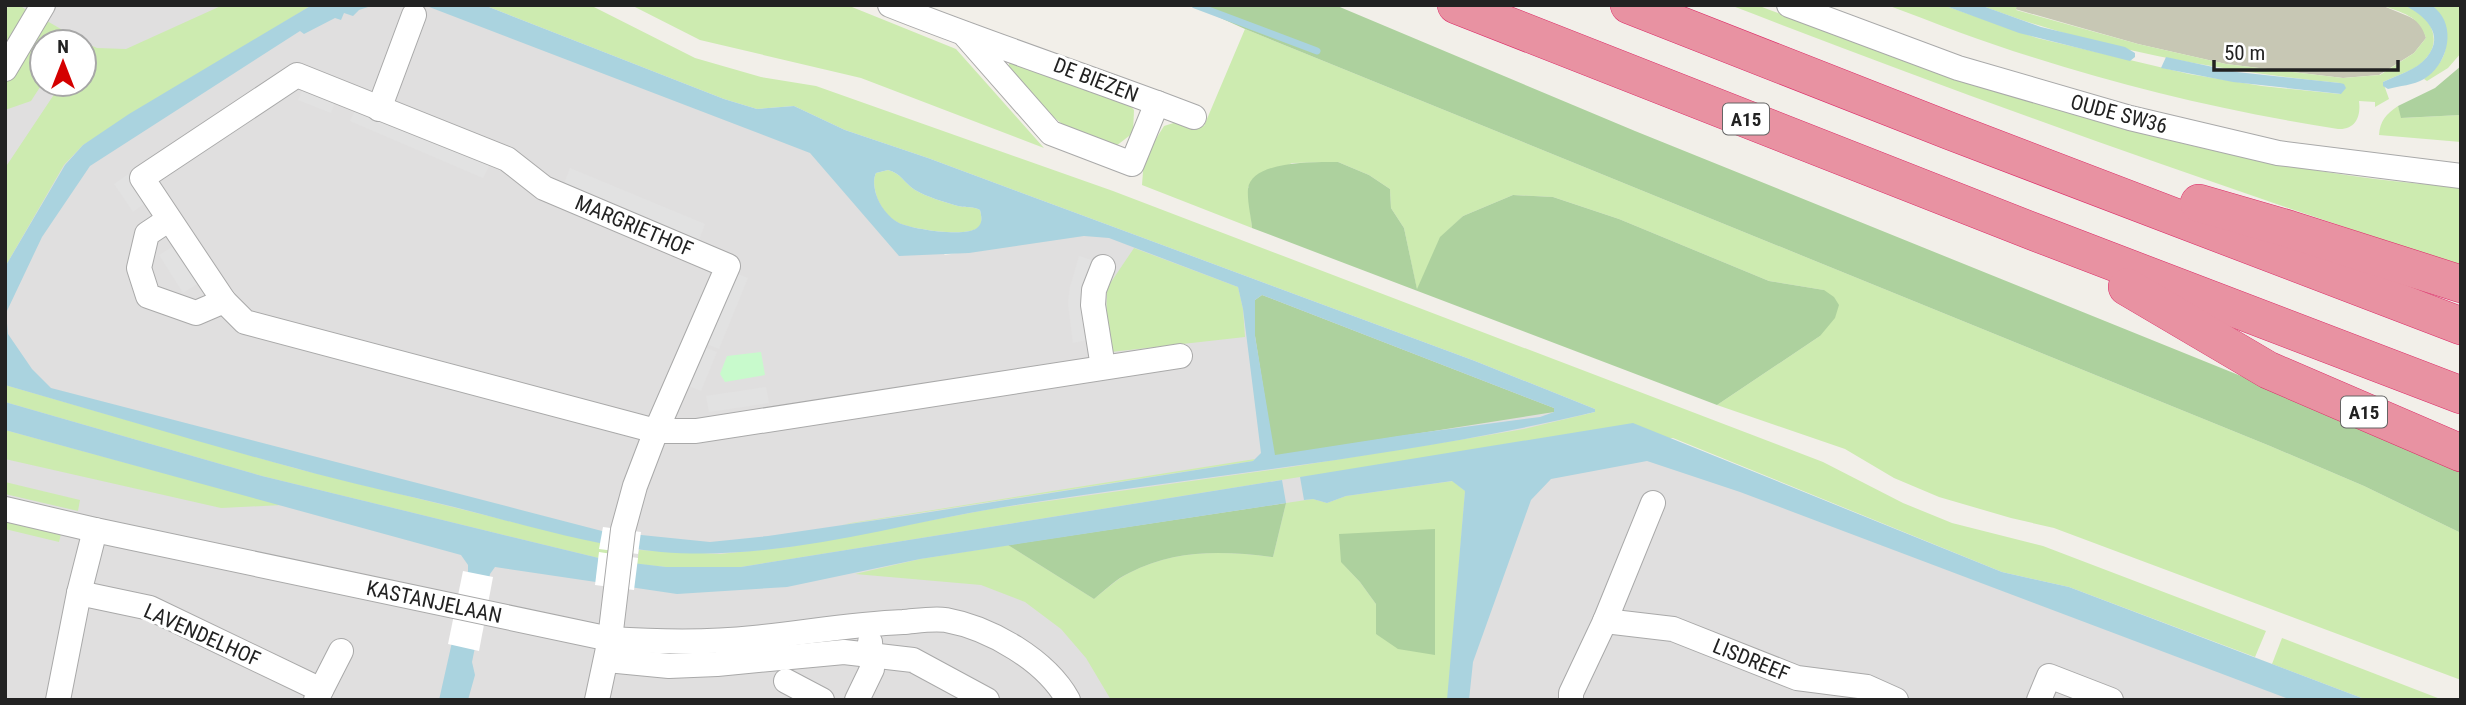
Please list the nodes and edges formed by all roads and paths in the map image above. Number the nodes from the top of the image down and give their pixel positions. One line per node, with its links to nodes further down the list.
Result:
1 (43, 5): 8 (street)
2 (890, 5): 7 (street, DE BIEZEN)
3 (1456, 5): 15 (highway, A15)
4 (1629, 5): 12 (highway)
5 (1789, 5): 13 (street, OUDE SW36)
6 (414, 15): 10 (street)
7 (964, 34): 9 (street, DE BIEZEN); 9 (street, DE BIEZEN)
8 (5, 69)
9 (1157, 103): 11 (street)
10 (379, 109): 14 (street, MARGRIETHOF); 23 (street, MARGRIETHOF)
11 (1194, 117)
12 (1950, 131): 17 (highway); 19 (highway)
13 (2461, 176)
14 (168, 220): 18 (street, MARGRIETHOF); 18 (street)
15 (2037, 233): 22 (highway, A15); 24 (highway, A15)
16 (1103, 267): 21 (street)
17 (2461, 284)
18 (224, 301): 23 (street, MARGRIETHOF)
19 (2461, 326)
20 (1180, 356): 21 (street, MARGRIETHOF)
21 (1103, 367): 23 (street, MARGRIETHOF)
22 (2461, 396)
23 (656, 431): 31 (street, MARGRIETHOF)
24 (2461, 453)
25 (1653, 503): 29 (street)
26 (5, 509): 27 (street, KASTANJELAAN)
27 (95, 530): 28 (street); 31 (street, KASTANJELAAN)
28 (79, 593): 35 (street, LAVENDELHOF); 36 (street)
29 (1605, 621): 42 (street); 43 (street, LISDREEF)
30 (868, 624): 31 (street, KASTANJELAAN); 33 (street); 41 (street, KASTANJELAAN)
31 (609, 649): 33 (street, KASTANJELAAN); 37 (street, MARGRIETHOF)
32 (341, 651): 35 (street, LAVENDELHOF)
33 (872, 656): 39 (street); 40 (street, KASTANJELAAN)
34 (786, 681): 38 (street)
35 (319, 695)
36 (58, 700)
37 (597, 700)
38 (822, 700)
39 (857, 700)
40 (987, 700)
41 (1068, 700)
42 (1570, 700)
43 (1896, 700)
44 (2039, 700): 45 (street)
45 (2110, 700)

